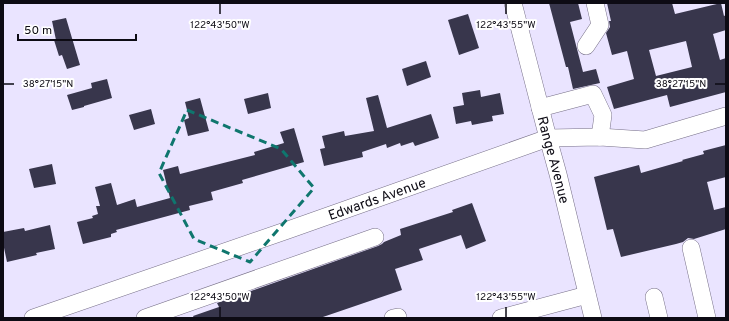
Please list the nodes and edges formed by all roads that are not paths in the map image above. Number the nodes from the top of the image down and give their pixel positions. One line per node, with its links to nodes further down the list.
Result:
1 (512, 3): 4 (street, Range Avenue)
2 (595, 3): 3 (street)
3 (586, 46)
4 (540, 108): 6 (street); 7 (street, Range Avenue)
5 (726, 116): 6 (street, Edwards Avenue)
6 (600, 137): 7 (street, Edwards Avenue)
7 (548, 138): 10 (street, Range Avenue); 12 (street, Edwards Avenue)
8 (375, 237): 13 (street)
9 (691, 248): 19 (street)
10 (587, 295): 16 (street); 17 (street, Range Avenue)
11 (654, 297): 18 (street)
12 (33, 318)
13 (145, 318)
14 (394, 318): 15 (street)
15 (398, 318)
16 (501, 318)
17 (593, 318)
18 (658, 318)
19 (707, 318)

